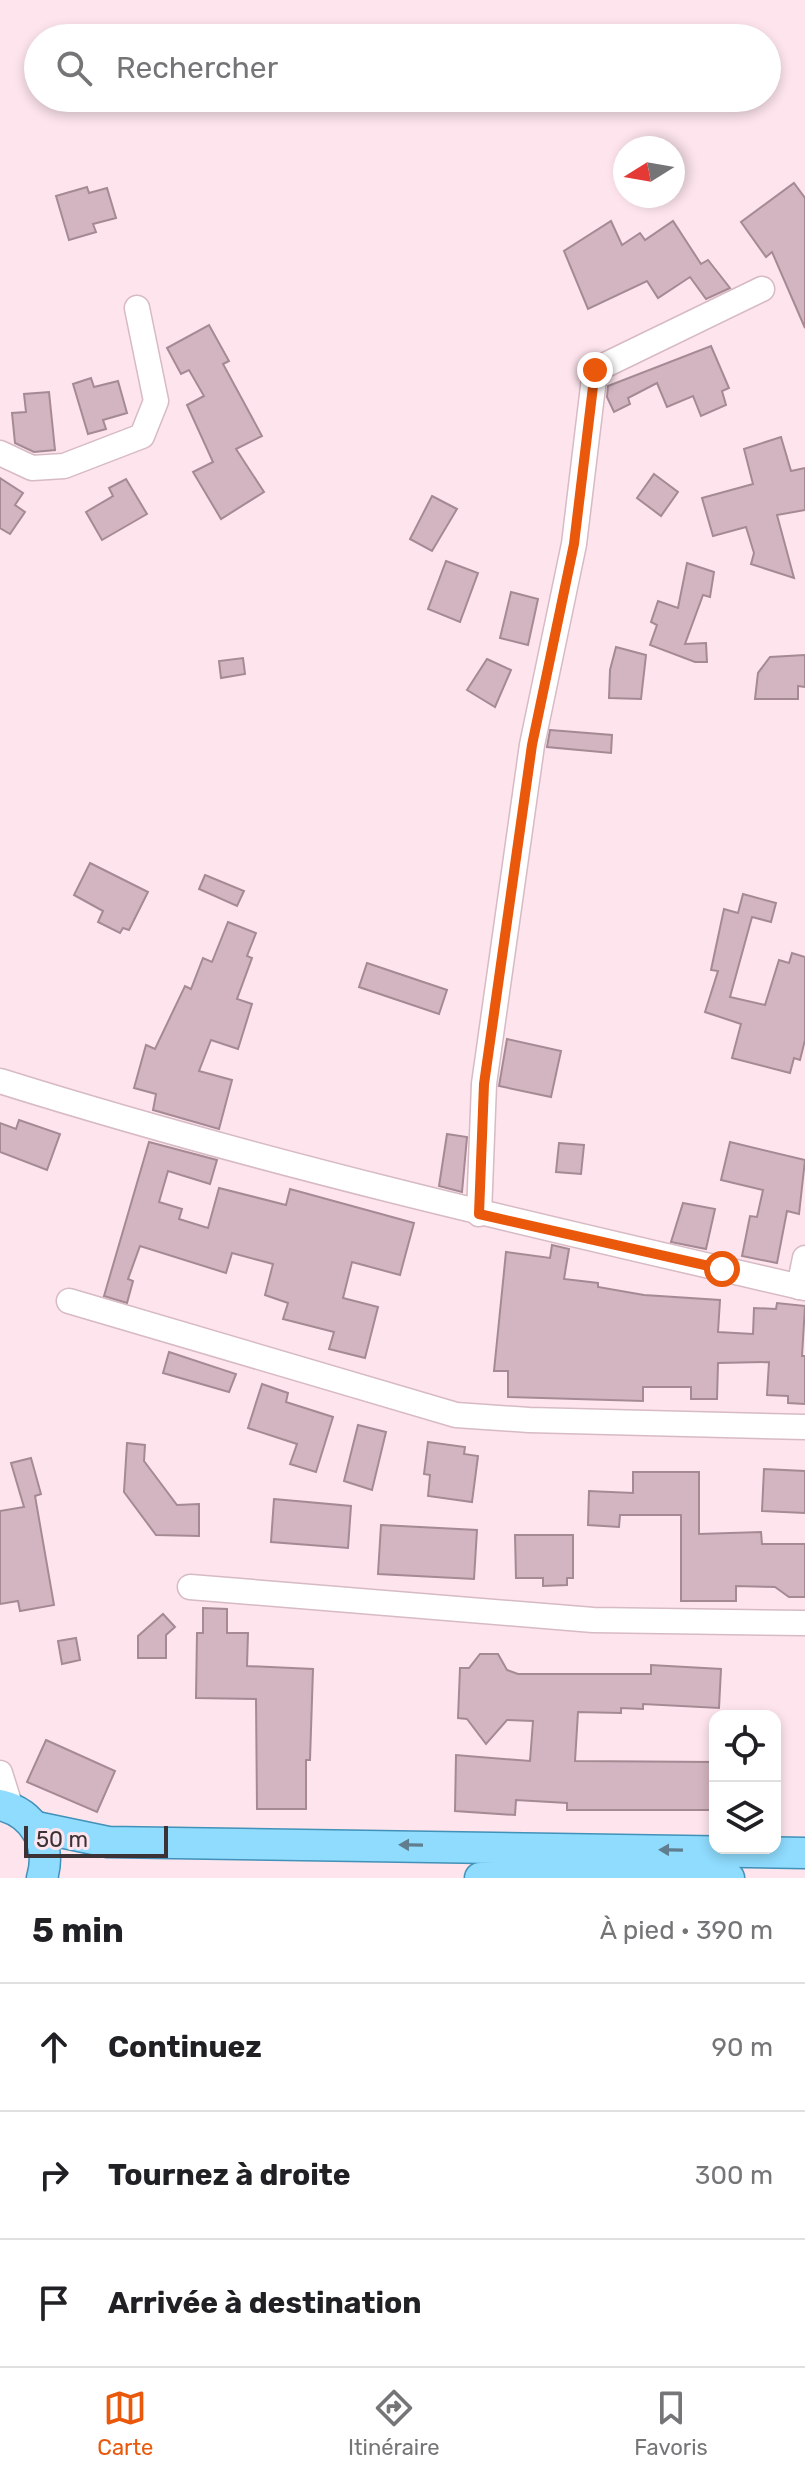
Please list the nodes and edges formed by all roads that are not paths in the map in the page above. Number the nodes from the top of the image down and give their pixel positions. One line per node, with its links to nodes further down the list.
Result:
1 (762, 289): 5 (street)
2 (137, 308): 3 (street)
3 (0, 453)
4 (0, 1081): 5 (street)
5 (479, 1214): 7 (street)
6 (805, 1258): 7 (street)
7 (802, 1287)
8 (69, 1301): 9 (street)
9 (805, 1427)
10 (190, 1587): 11 (street)
11 (805, 1623)
12 (0, 1773): 13 (street)
13 (6, 1806): 14 (main road)
14 (36, 1827): 15 (main road, one-way to 14); 16 (main road)
15 (805, 1853)
16 (42, 1878)
17 (480, 1878): 18 (main road)
18 (729, 1878)

